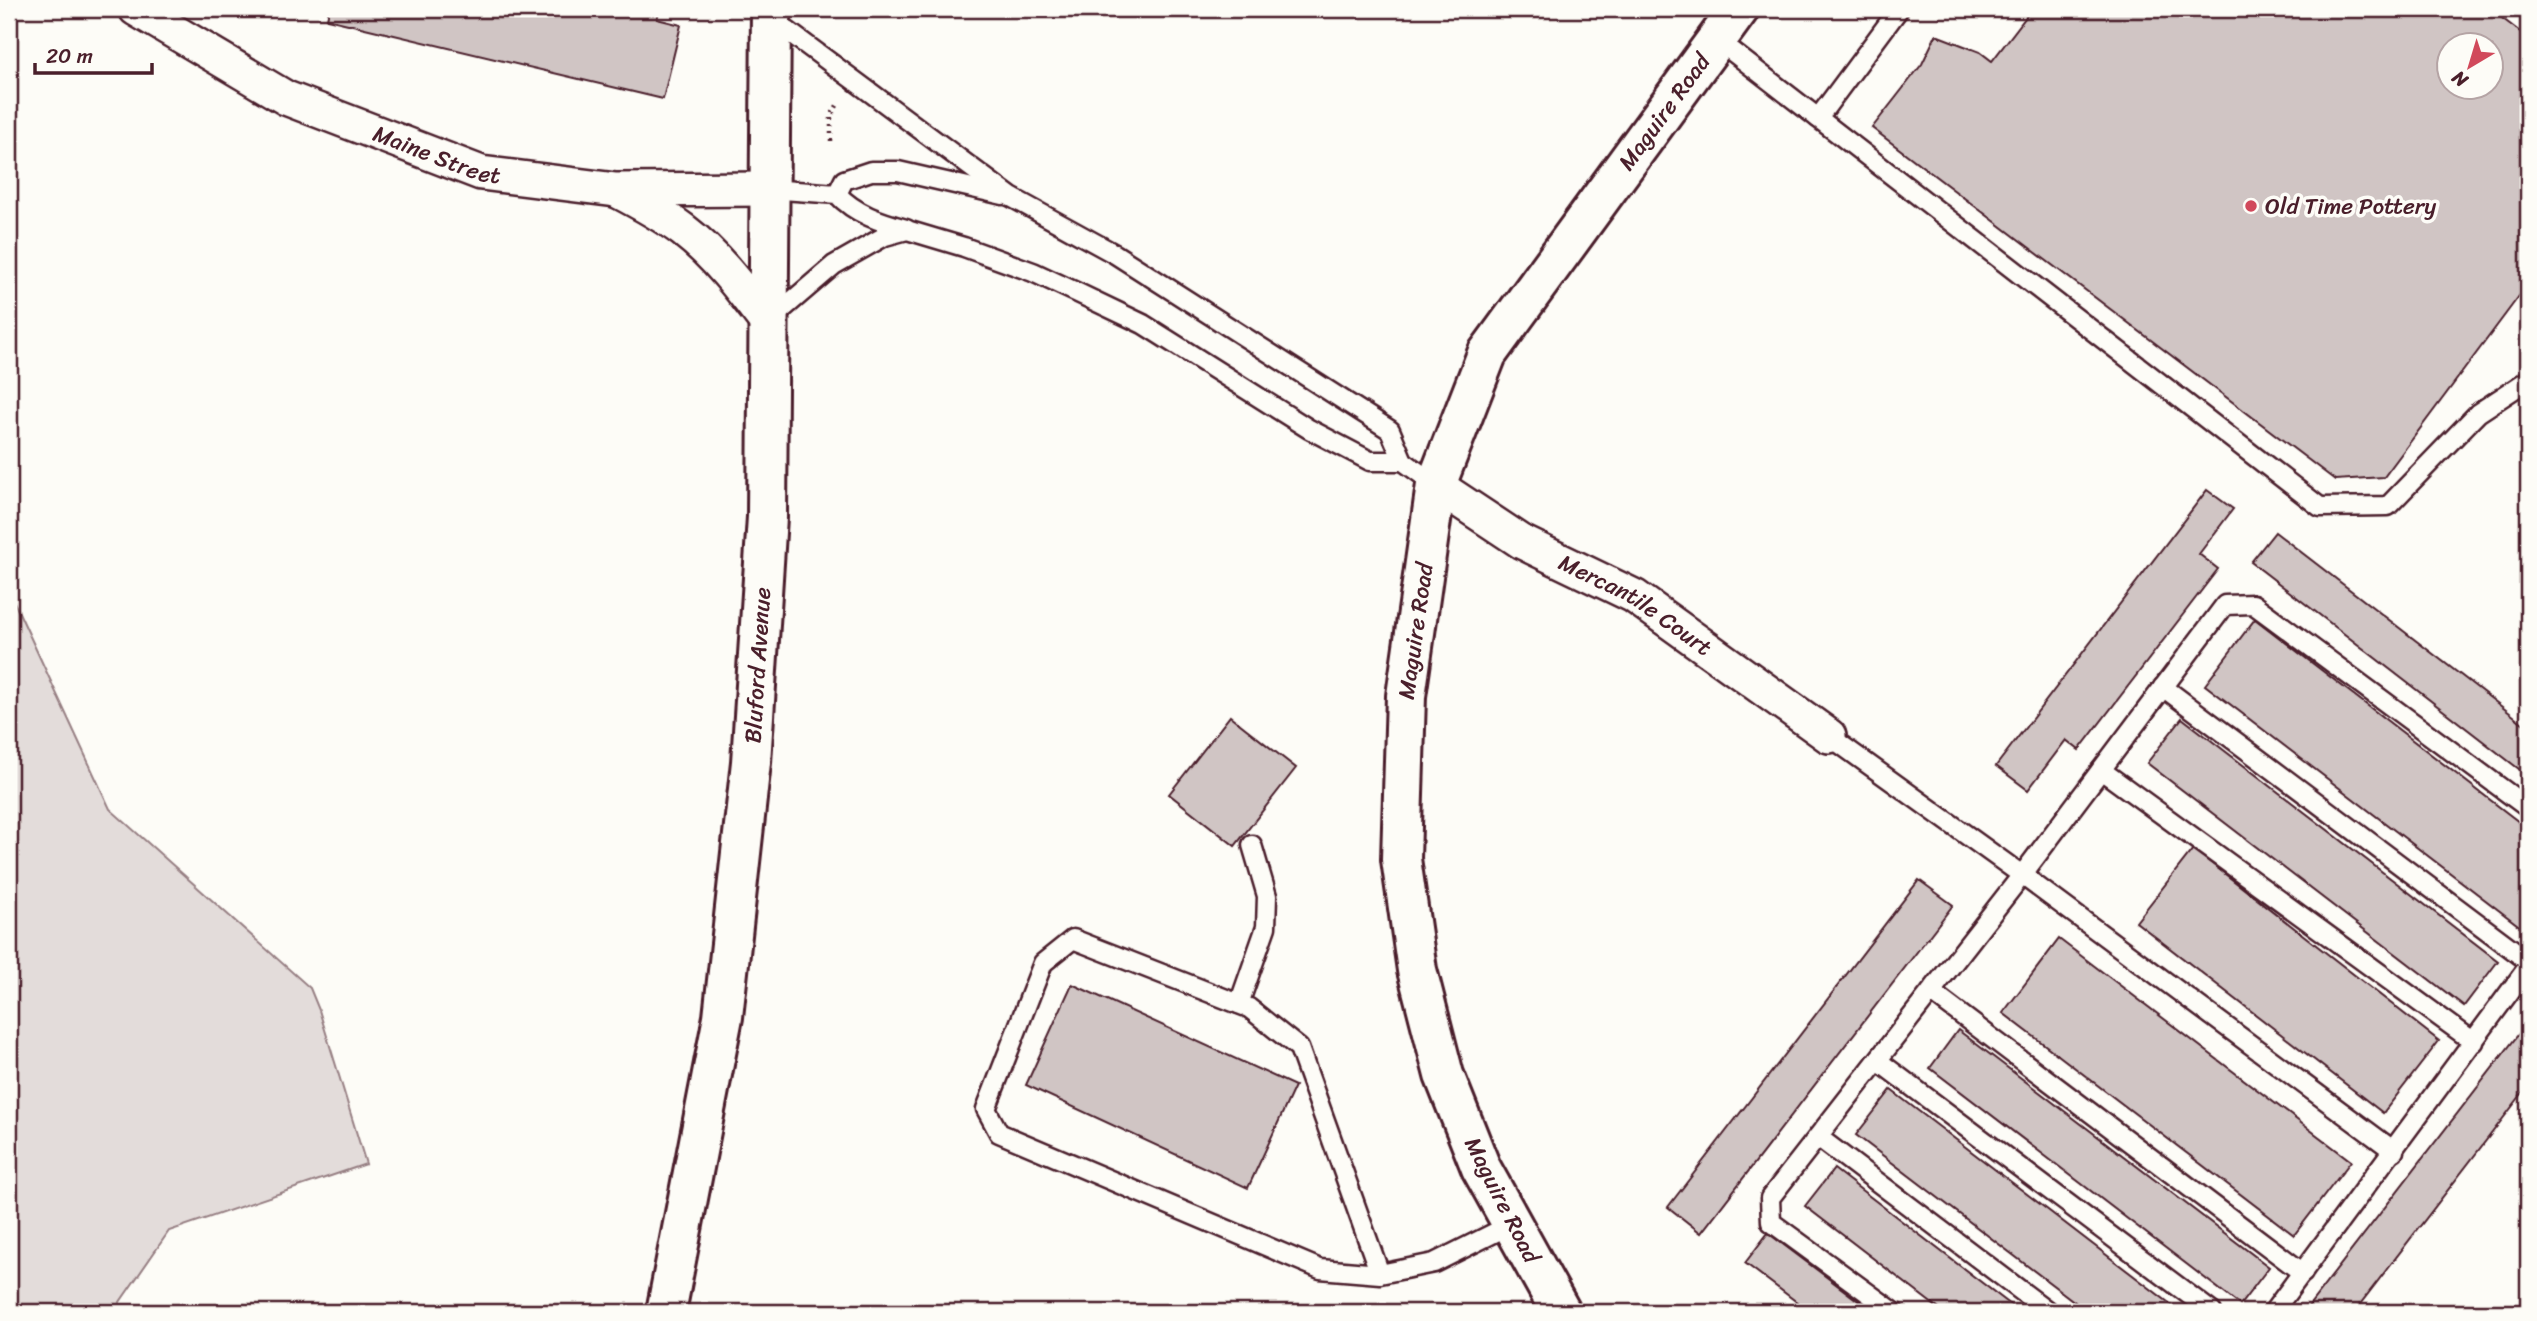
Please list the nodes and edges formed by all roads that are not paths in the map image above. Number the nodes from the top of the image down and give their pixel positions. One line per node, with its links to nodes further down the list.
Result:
1 (136, 9): 8 (street, Maine Street)
2 (1739, 9): 5 (main road, Maguire Road)
3 (1899, 9): 6 (lane)
4 (771, 14): 7 (main road, Bluford Avenue); 10 (lane)
5 (1716, 39): 6 (lane); 15 (main road, Maguire Road)
6 (1818, 118): 13 (lane)
7 (769, 189): 8 (street, Maine Street); 9 (lane); 12 (main road, Bluford Avenue)
8 (616, 190): 12 (street)
9 (837, 194): 10 (lane); 11 (lane)
10 (1010, 197): 14 (lane)
11 (906, 230): 12 (lane); 14 (lane)
12 (767, 323): 33 (main road, Bluford Avenue)
13 (2528, 380)
14 (1403, 461): 15 (lane)
15 (1436, 485): 17 (street, Mercantile Court); 30 (main road, Maguire Road)
16 (2164, 687): 18 (lane); 19 (lane); 22 (lane)
17 (1829, 736): 21 (lane)
18 (2101, 770): 21 (lane); 26 (lane)
19 (2528, 807)
20 (1252, 845): 25 (lane)
21 (2022, 875): 24 (lane); 29 (lane)
22 (2528, 961)
23 (2528, 967): 26 (lane)
24 (1931, 992): 27 (lane); 31 (lane)
25 (1239, 1004): 32 (lane); 32 (lane)
26 (2474, 1042): 29 (lane)
27 (1878, 1061): 28 (lane); 37 (lane)
28 (1818, 1137): 35 (lane); 36 (lane)
29 (2394, 1151): 31 (lane)
30 (1512, 1224): 32 (lane); 34 (main road, Maguire Road)
31 (2303, 1273): 38 (lane)
32 (1380, 1274)
33 (666, 1312)
34 (1561, 1312)
35 (1894, 1312)
36 (2049, 1312)
37 (2212, 1312)
38 (2273, 1312)

